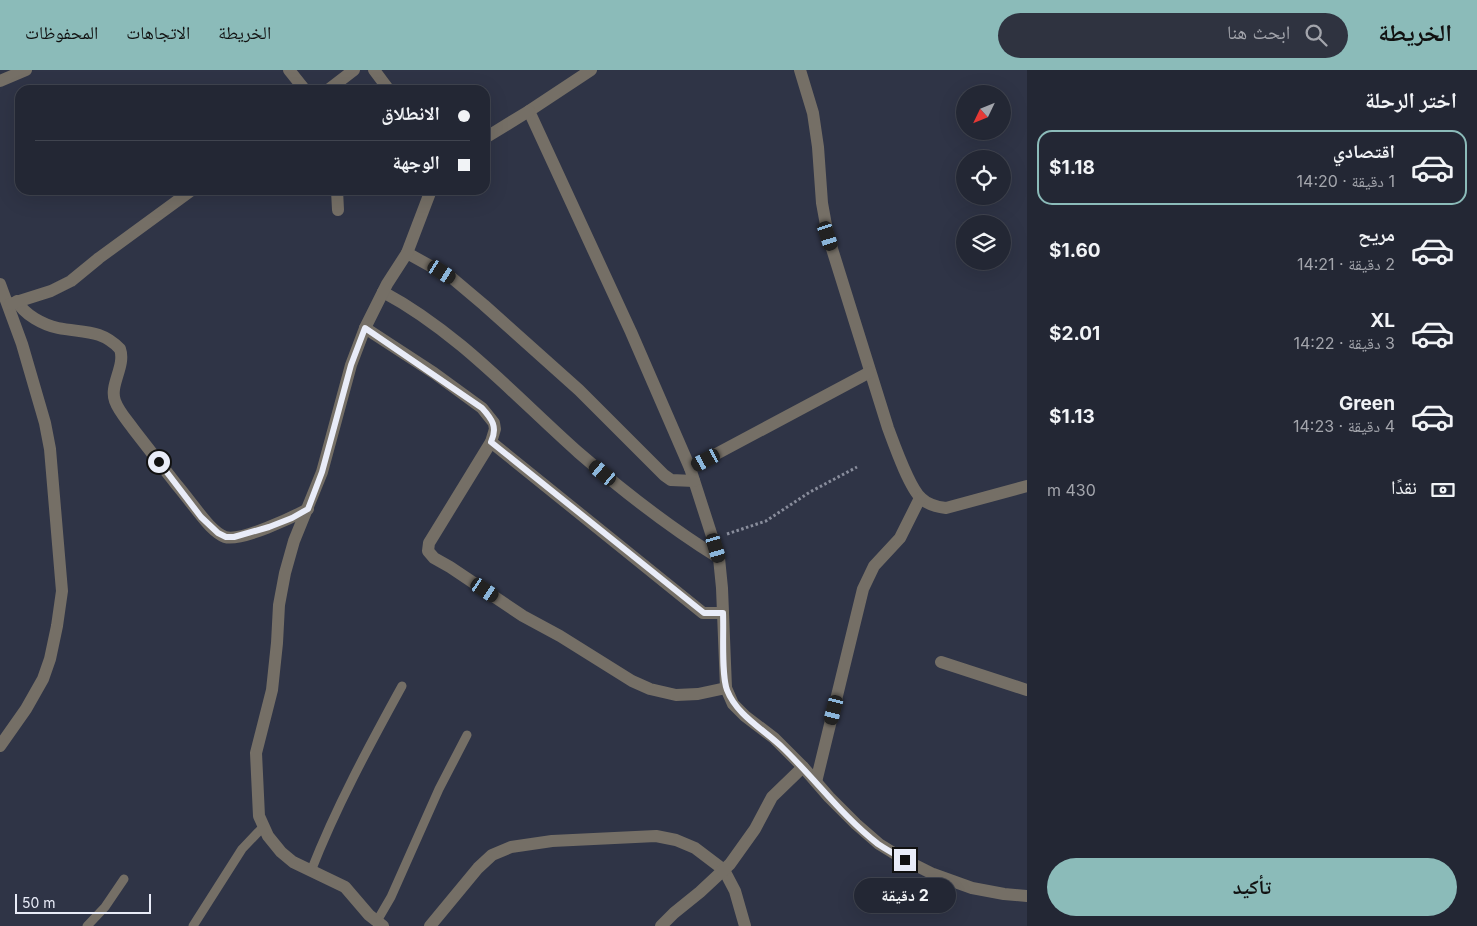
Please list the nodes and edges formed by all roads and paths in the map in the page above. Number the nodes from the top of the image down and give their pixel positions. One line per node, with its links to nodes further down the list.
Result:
1 (26, 70): 7 (street)
2 (288, 70): 8 (street)
3 (354, 70): 9 (street)
4 (374, 70): 10 (street)
5 (591, 70): 11 (street)
6 (800, 70): 22 (street)
7 (0, 81)
8 (301, 85)
9 (334, 85)
10 (385, 85)
11 (529, 111): 12 (street); 25 (street)
12 (490, 135)
13 (185, 195): 20 (street)
14 (337, 195): 16 (street)
15 (428, 195): 17 (street)
16 (338, 210)
17 (407, 253): 19 (street); 25 (street)
18 (0, 284): 20 (street)
19 (383, 292): 21 (street); 30 (street)
20 (12, 303): 28 (street); 37 (street)
21 (365, 328): 23 (street); 28 (street)
22 (870, 372): 25 (street); 27 (street)
23 (491, 442): 31 (street); 34 (street)
24 (857, 467): 29 (path)
25 (692, 474): 29 (street)
26 (1027, 486): 27 (street)
27 (920, 498): 39 (street)
28 (308, 509): 40 (street)
29 (712, 538): 30 (street)
30 (718, 558): 31 (street)
31 (723, 613): 34 (street)
32 (941, 662): 35 (street)
33 (402, 686): 42 (lane)
34 (726, 688): 38 (street)
35 (1027, 690)
36 (467, 735): 45 (lane)
37 (0, 746)
38 (803, 767): 39 (street); 41 (street)
39 (816, 782): 44 (street)
40 (264, 826): 42 (street); 47 (lane)
41 (724, 870): 48 (street); 49 (street); 50 (street)
42 (311, 871): 45 (street)
43 (124, 879): 46 (lane)
44 (1027, 896)
45 (380, 924)
46 (87, 926)
47 (193, 926)
48 (430, 926)
49 (661, 926)
50 (745, 926)

